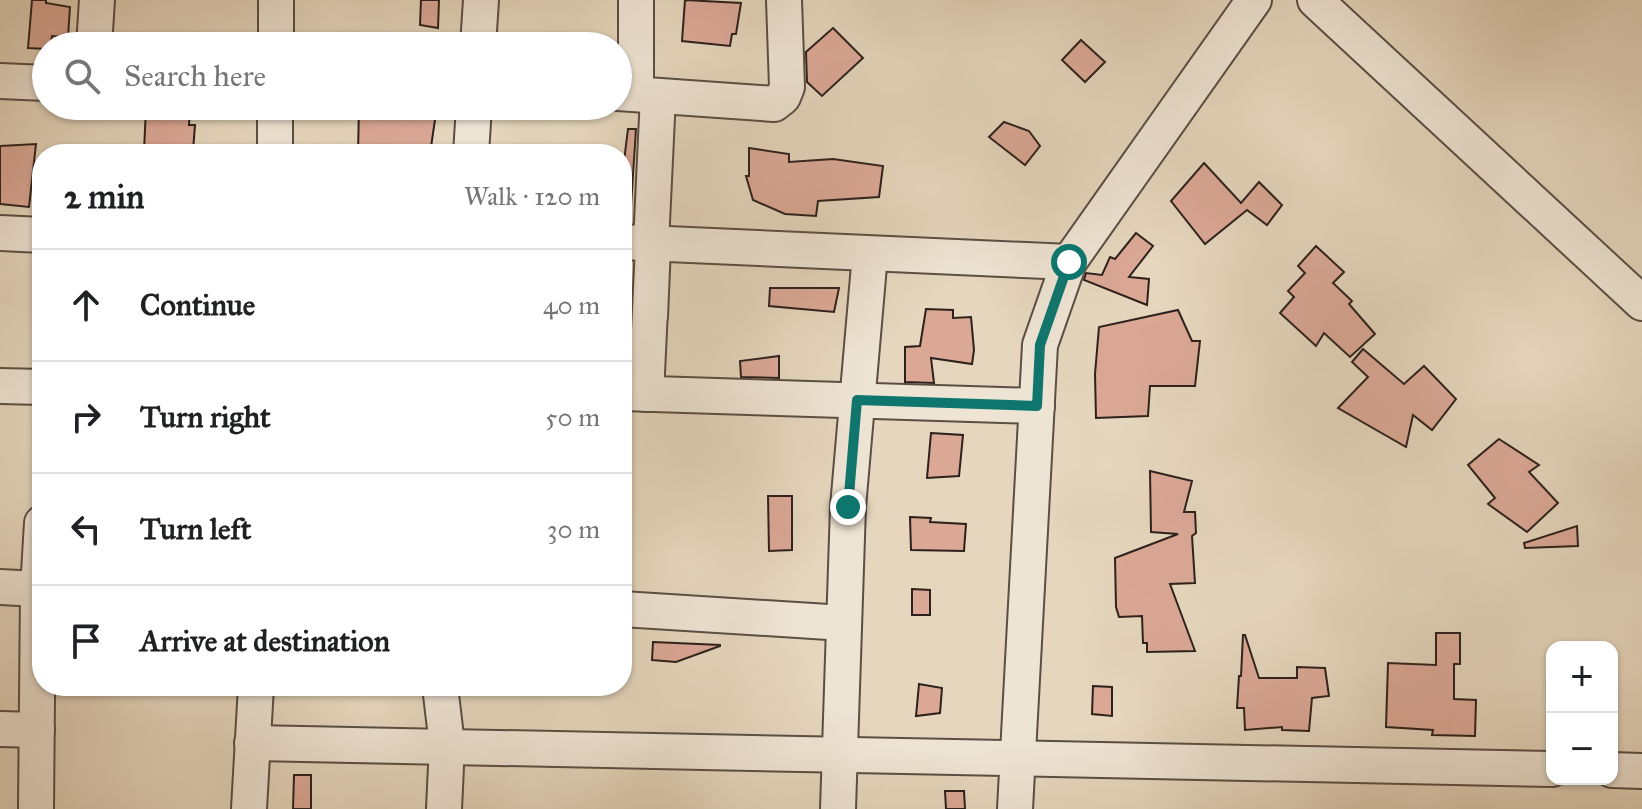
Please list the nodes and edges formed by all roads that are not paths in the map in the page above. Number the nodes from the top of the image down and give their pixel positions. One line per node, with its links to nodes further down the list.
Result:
1 (97, 0): 8 (street)
2 (276, 0): 9 (street)
3 (481, 0): 10 (street)
4 (636, 0): 13 (street)
5 (784, 0): 13 (street)
6 (1254, 0): 22 (street)
7 (1315, 0): 23 (street)
8 (95, 32)
9 (276, 32)
10 (479, 32)
11 (0, 81): 12 (street)
12 (32, 82)
13 (637, 94): 20 (street)
14 (275, 120): 16 (street)
15 (473, 120): 17 (street)
16 (275, 144)
17 (472, 144)
18 (0, 233): 19 (street)
19 (32, 235)
20 (637, 243): 21 (street)
21 (870, 254): 22 (street); 28 (street)
22 (1069, 262): 29 (street)
23 (1642, 303)
24 (650, 317): 27 (street)
25 (0, 386): 26 (street)
26 (32, 387)
27 (634, 393): 28 (street)
28 (857, 400): 29 (street); 33 (street)
29 (1037, 406): 42 (street)
30 (0, 587): 31 (street)
31 (32, 589)
32 (632, 610): 33 (street)
33 (844, 623): 41 (street)
34 (37, 696): 38 (street)
35 (255, 696): 39 (street)
36 (441, 696): 40 (street)
37 (0, 729): 38 (street)
38 (37, 730): 46 (street)
39 (252, 743): 40 (street); 47 (street)
40 (447, 745): 41 (street); 48 (street)
41 (840, 756): 42 (street); 49 (street)
42 (1017, 759): 43 (street); 50 (street)
43 (1546, 769)
44 (1618, 770): 45 (street)
45 (1642, 771)
46 (36, 809)
47 (249, 809)
48 (444, 809)
49 (838, 809)
50 (1015, 809)

